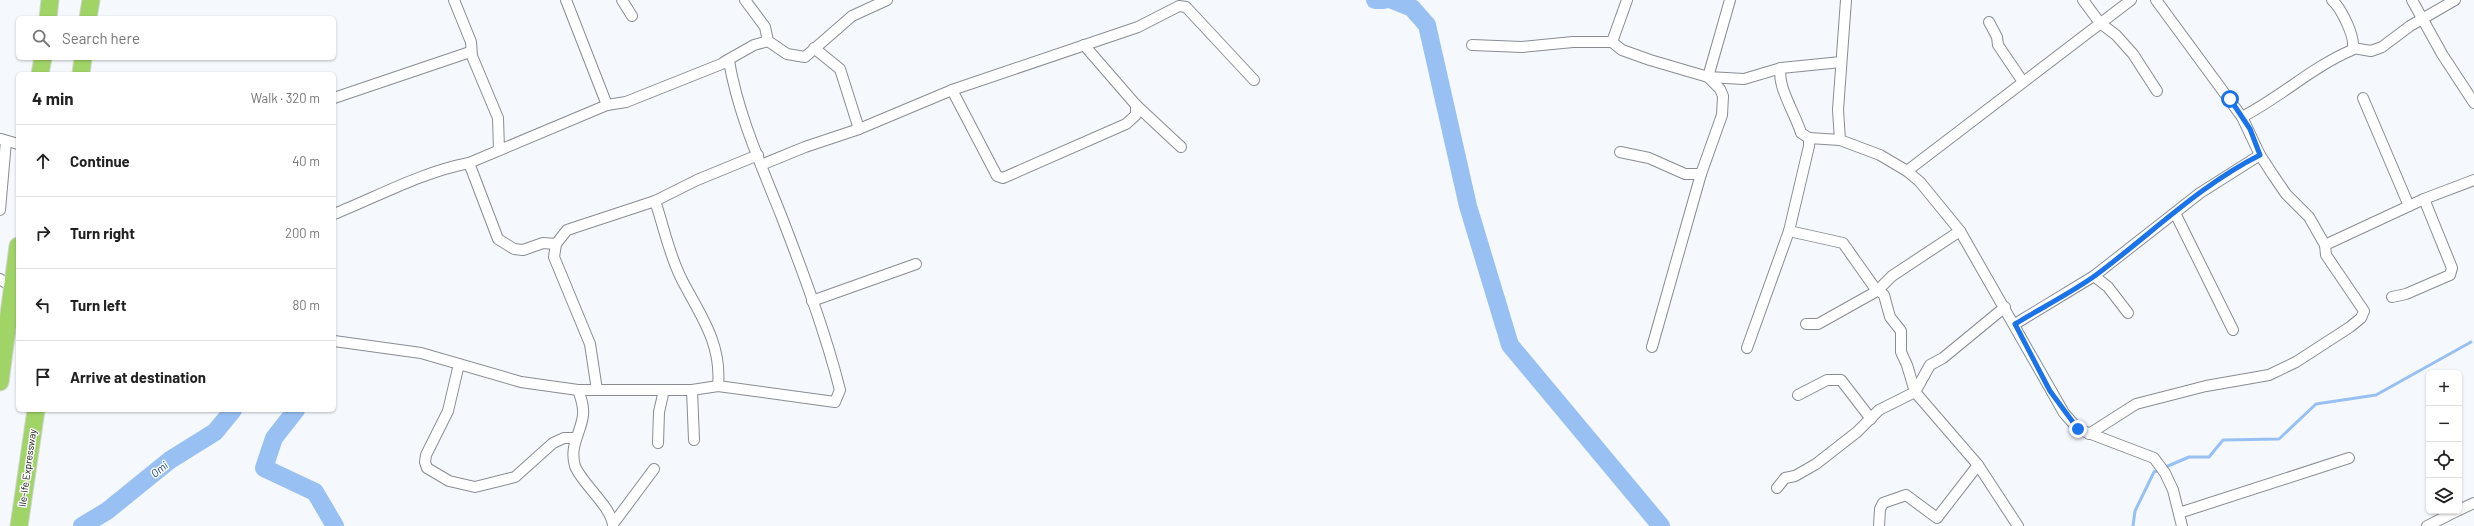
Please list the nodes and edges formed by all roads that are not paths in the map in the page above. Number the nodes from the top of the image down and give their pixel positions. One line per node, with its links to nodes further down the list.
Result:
1 (50, 0): 18 (highway)
2 (91, 0): 19 (highway)
3 (454, 0): 30 (street)
4 (566, 0): 46 (street)
5 (622, 0): 20 (street)
6 (745, 0): 24 (street)
7 (886, 0): 28 (street)
8 (1627, 0): 25 (street)
9 (1730, 0): 38 (street)
10 (1846, 0): 34 (street)
11 (2083, 0): 23 (street)
12 (2131, 0): 23 (street)
13 (2156, 0): 48 (street)
14 (2332, 0): 29 (street)
15 (2412, 0): 21 (street)
16 (2455, 0): 21 (street)
17 (1185, 4): 26 (street); 39 (street)
18 (48, 16)
19 (88, 16)
20 (632, 16)
21 (2422, 18): 29 (street); 45 (street)
22 (1989, 22): 40 (street)
23 (2100, 23): 40 (street); 42 (street)
24 (768, 41): 28 (street); 33 (street)
25 (1612, 42): 27 (street); 38 (street)
26 (1084, 45): 41 (street); 47 (street)
27 (1472, 45)
28 (814, 48): 49 (street)
29 (2353, 48): 48 (street)
30 (470, 52): 43 (street); 55 (street)
31 (43, 60): 36 (highway)
32 (84, 60): 37 (highway)
33 (724, 62): 46 (street); 58 (street)
34 (1841, 62): 35 (street); 52 (street)
35 (1781, 68): 38 (street); 50 (street)
36 (40, 72)
37 (82, 72)
38 (1708, 77): 61 (street)
39 (1254, 80)
40 (2023, 82): 60 (street)
41 (952, 90): 47 (street); 49 (street)
42 (2157, 91)
43 (336, 97)
44 (2363, 98): 65 (street)
45 (2474, 103)
46 (607, 105): 55 (street)
47 (1136, 106): 54 (street)
48 (2242, 117): 57 (street)
49 (859, 129): 58 (street)
50 (1809, 138): 52 (street); 69 (street)
51 (3, 140): 53 (street); 66 (street)
52 (1840, 140): 60 (street)
53 (16, 143)
54 (1181, 147)
55 (499, 150): 59 (street)
56 (1620, 152): 61 (street)
57 (2260, 155): 68 (street); 72 (street)
58 (760, 160): 64 (street); 78 (street)
59 (469, 163): 67 (street); 71 (street)
60 (1907, 171): 70 (street)
61 (1701, 174): 85 (street)
62 (2474, 180): 63 (street)
63 (2424, 199): 65 (street); 77 (street)
64 (655, 201): 71 (street); 89 (street)
65 (2409, 206): 72 (street)
66 (0, 210)
67 (336, 213)
68 (2175, 213): 75 (street); 83 (street)
69 (1789, 231): 81 (street); 86 (street)
70 (1960, 231): 79 (street); 94 (street)
71 (556, 244): 91 (street)
72 (2325, 245): 98 (street)
73 (16, 258): 76 (highway)
74 (916, 264): 78 (street)
75 (2094, 276): 80 (street); 82 (street)
76 (10, 293): 88 (highway)
77 (2392, 297)
78 (812, 301): 89 (street)
79 (2005, 307): 82 (street); 94 (street)
80 (2128, 313)
81 (1806, 324)
82 (2015, 324): 98 (street)
83 (2233, 330)
84 (336, 341): 87 (street)
85 (1652, 347)
86 (1747, 348)
87 (459, 364): 90 (street); 99 (street)
88 (0, 382)
89 (718, 386): 93 (street)
90 (578, 390): 91 (street); 99 (street)
91 (597, 390): 92 (street)
92 (664, 390): 93 (street); 101 (street)
93 (692, 390): 100 (street)
94 (1915, 392): 97 (street); 103 (street)
95 (1798, 395): 97 (street)
96 (36, 412): 111 (highway, Ile-Ife Expressway)
97 (1871, 418): 105 (street)
98 (2089, 434): 108 (street)
99 (575, 438): 110 (street)
100 (694, 440)
101 (658, 444)
102 (2349, 458): 108 (street)
103 (1978, 465): 112 (street); 113 (street)
104 (654, 469): 110 (street)
105 (1777, 488)
106 (2474, 503): 107 (street)
107 (2462, 508)
108 (2179, 513): 114 (street)
109 (2450, 514): 115 (street)
110 (613, 525)
111 (19, 526)
112 (1879, 526)
113 (2018, 526)
114 (2182, 526)
115 (2427, 526)

